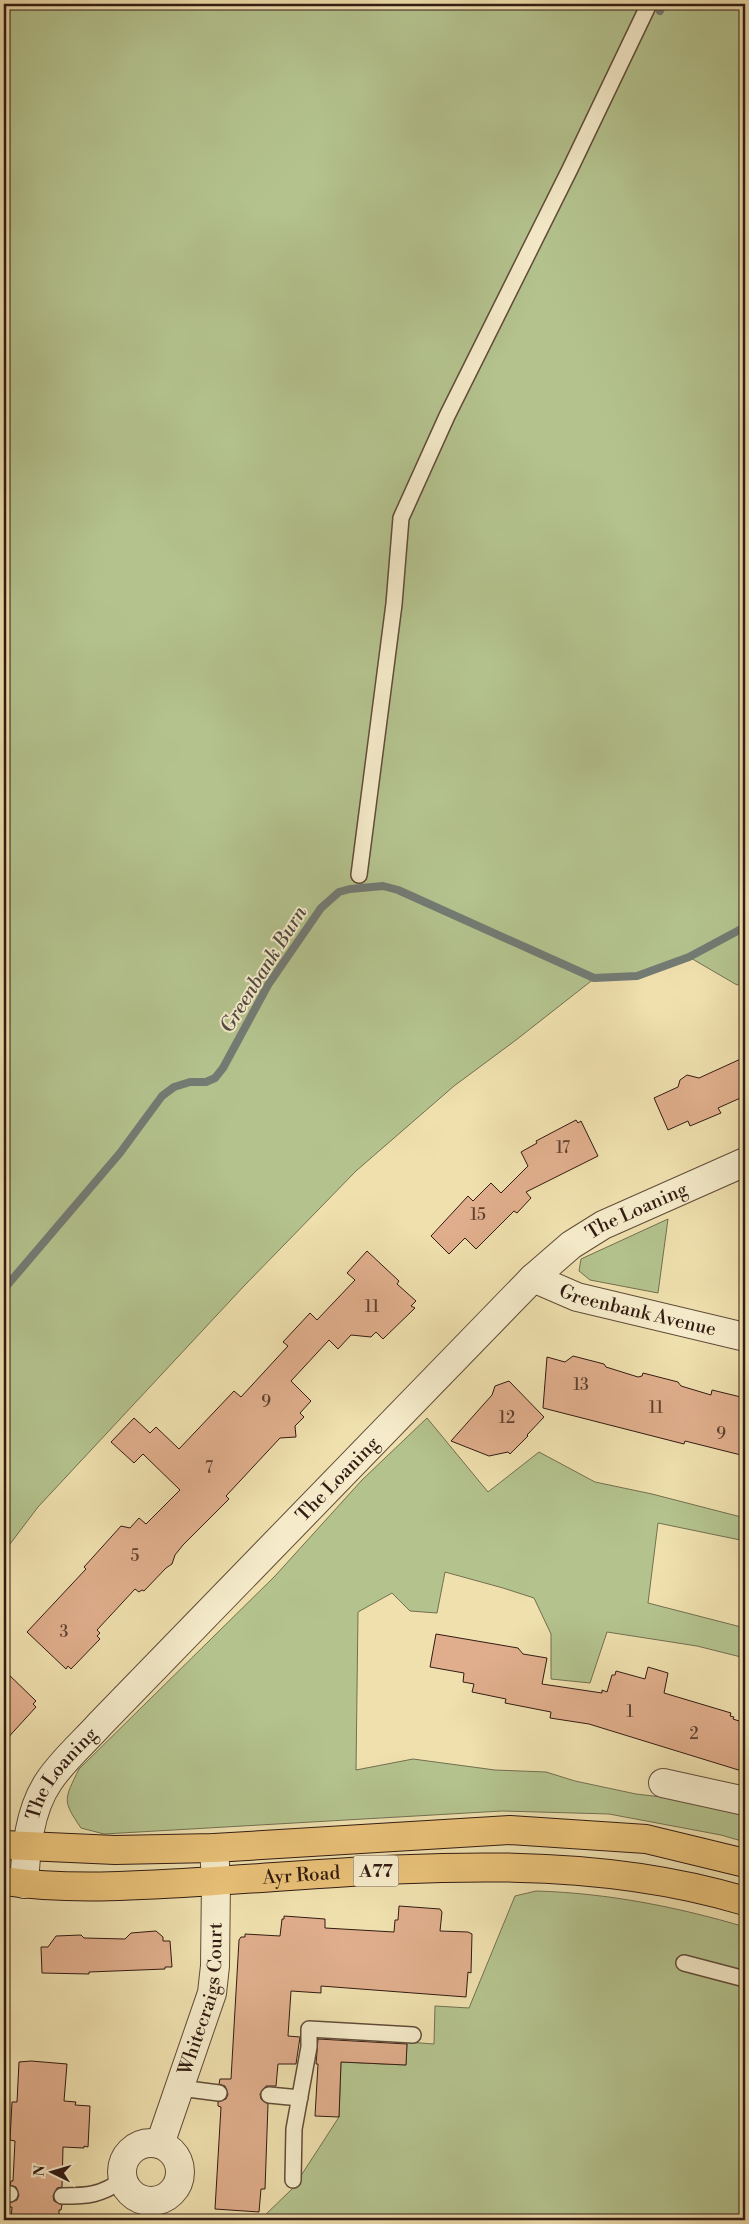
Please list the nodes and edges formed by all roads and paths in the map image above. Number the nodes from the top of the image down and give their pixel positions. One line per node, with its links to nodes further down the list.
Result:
1 (649, 4): 2 (lane)
2 (359, 875)
3 (745, 1162): 4 (street, The Loaning)
4 (533, 1278): 5 (street, Greenbank Avenue); 8 (street, The Loaning)
5 (745, 1336)
6 (663, 1783): 7 (street)
7 (745, 1801)
8 (15, 1846): 9 (main road, Ayr Road / A77); 12 (street, The Loaning)
9 (214, 1848): 10 (main road, Ayr Road / A77); 11 (street, Whitecraigs Court)
10 (745, 1862)
11 (216, 1881): 12 (main road, Ayr Road / A77); 13 (main road, Ayr Road / A77); 17 (street, Whitecraigs Court)
12 (14, 1882)
13 (745, 1902)
14 (684, 1962): 15 (lane)
15 (745, 1979)
16 (413, 2035): 20 (lane)
17 (180, 2088): 18 (lane); 21 (street, Whitecraigs Court)
18 (219, 2093)
19 (269, 2095): 20 (lane)
20 (300, 2098): 23 (lane)
21 (160, 2144): 22 (street); 22 (street)
22 (123, 2180): 24 (lane)
23 (293, 2180)
24 (62, 2196)

